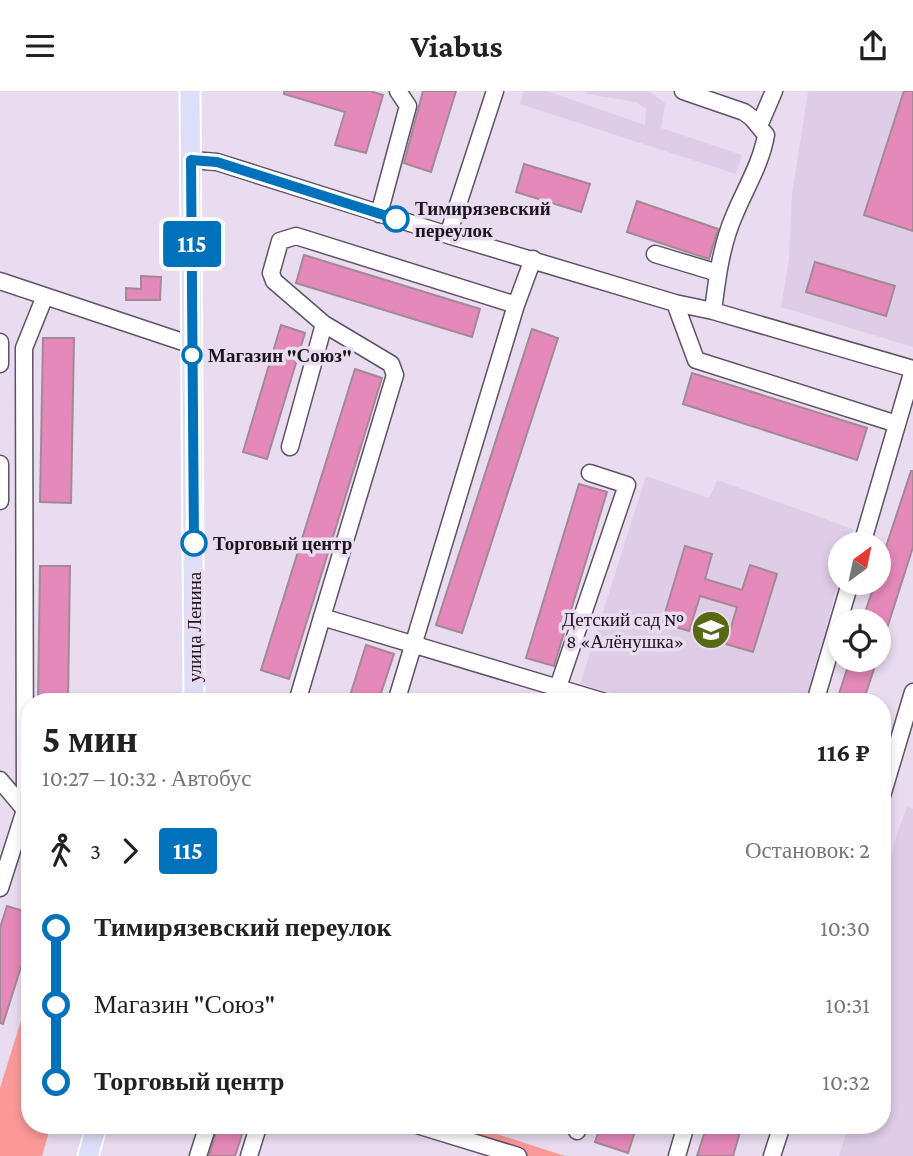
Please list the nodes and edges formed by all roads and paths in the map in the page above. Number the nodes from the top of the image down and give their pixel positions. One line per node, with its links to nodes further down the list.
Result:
1 (190, 91): 8 (main road, улица Ленина)
2 (398, 91): 9 (street)
3 (495, 91): 10 (street)
4 (683, 91): 6 (street)
5 (774, 91): 7 (street)
6 (713, 95): 7 (street)
7 (760, 126): 13 (street)
8 (191, 160): 9 (street); 21 (main road, улица Ленина)
9 (379, 214): 10 (street)
10 (448, 235): 12 (street)
11 (655, 254): 13 (street)
12 (533, 259): 16 (street); 17 (street)
13 (718, 273): 18 (street)
14 (0, 281): 15 (street)
15 (45, 296): 21 (street); 35 (street)
16 (675, 303): 18 (street); 24 (street)
17 (516, 305): 19 (street); 32 (street)
18 (713, 311): 23 (street)
19 (324, 324): 25 (street); 31 (street)
20 (0, 342): 22 (street)
21 (192, 345): 36 (main road, улица Ленина)
22 (0, 364)
23 (913, 370): 24 (street)
24 (897, 424): 29 (street)
25 (290, 447)
26 (0, 464): 28 (street)
27 (590, 473): 33 (street)
28 (0, 501)
29 (866, 532)
30 (846, 595): 40 (street)
31 (322, 617): 32 (street); 37 (street)
32 (414, 644): 33 (street); 38 (street)
33 (558, 687): 39 (street)
34 (913, 692): 41 (street)
35 (26, 693)
36 (194, 693)
37 (301, 693)
38 (399, 693)
39 (572, 693)
40 (818, 693)
41 (891, 762)
42 (0, 780): 44 (street)
43 (0, 801): 45 (street)
44 (21, 804)
45 (21, 809)
46 (21, 828): 47 (street)
47 (0, 888)
48 (94, 1134): 54 (main road)
49 (205, 1134): 55 (street)
50 (256, 1134): 56 (street)
51 (446, 1134): 57 (street)
52 (683, 1134): 58 (street)
53 (779, 1134): 59 (street)
54 (88, 1156)
55 (198, 1156)
56 (249, 1156)
57 (518, 1156)
58 (677, 1156)
59 (772, 1156)

